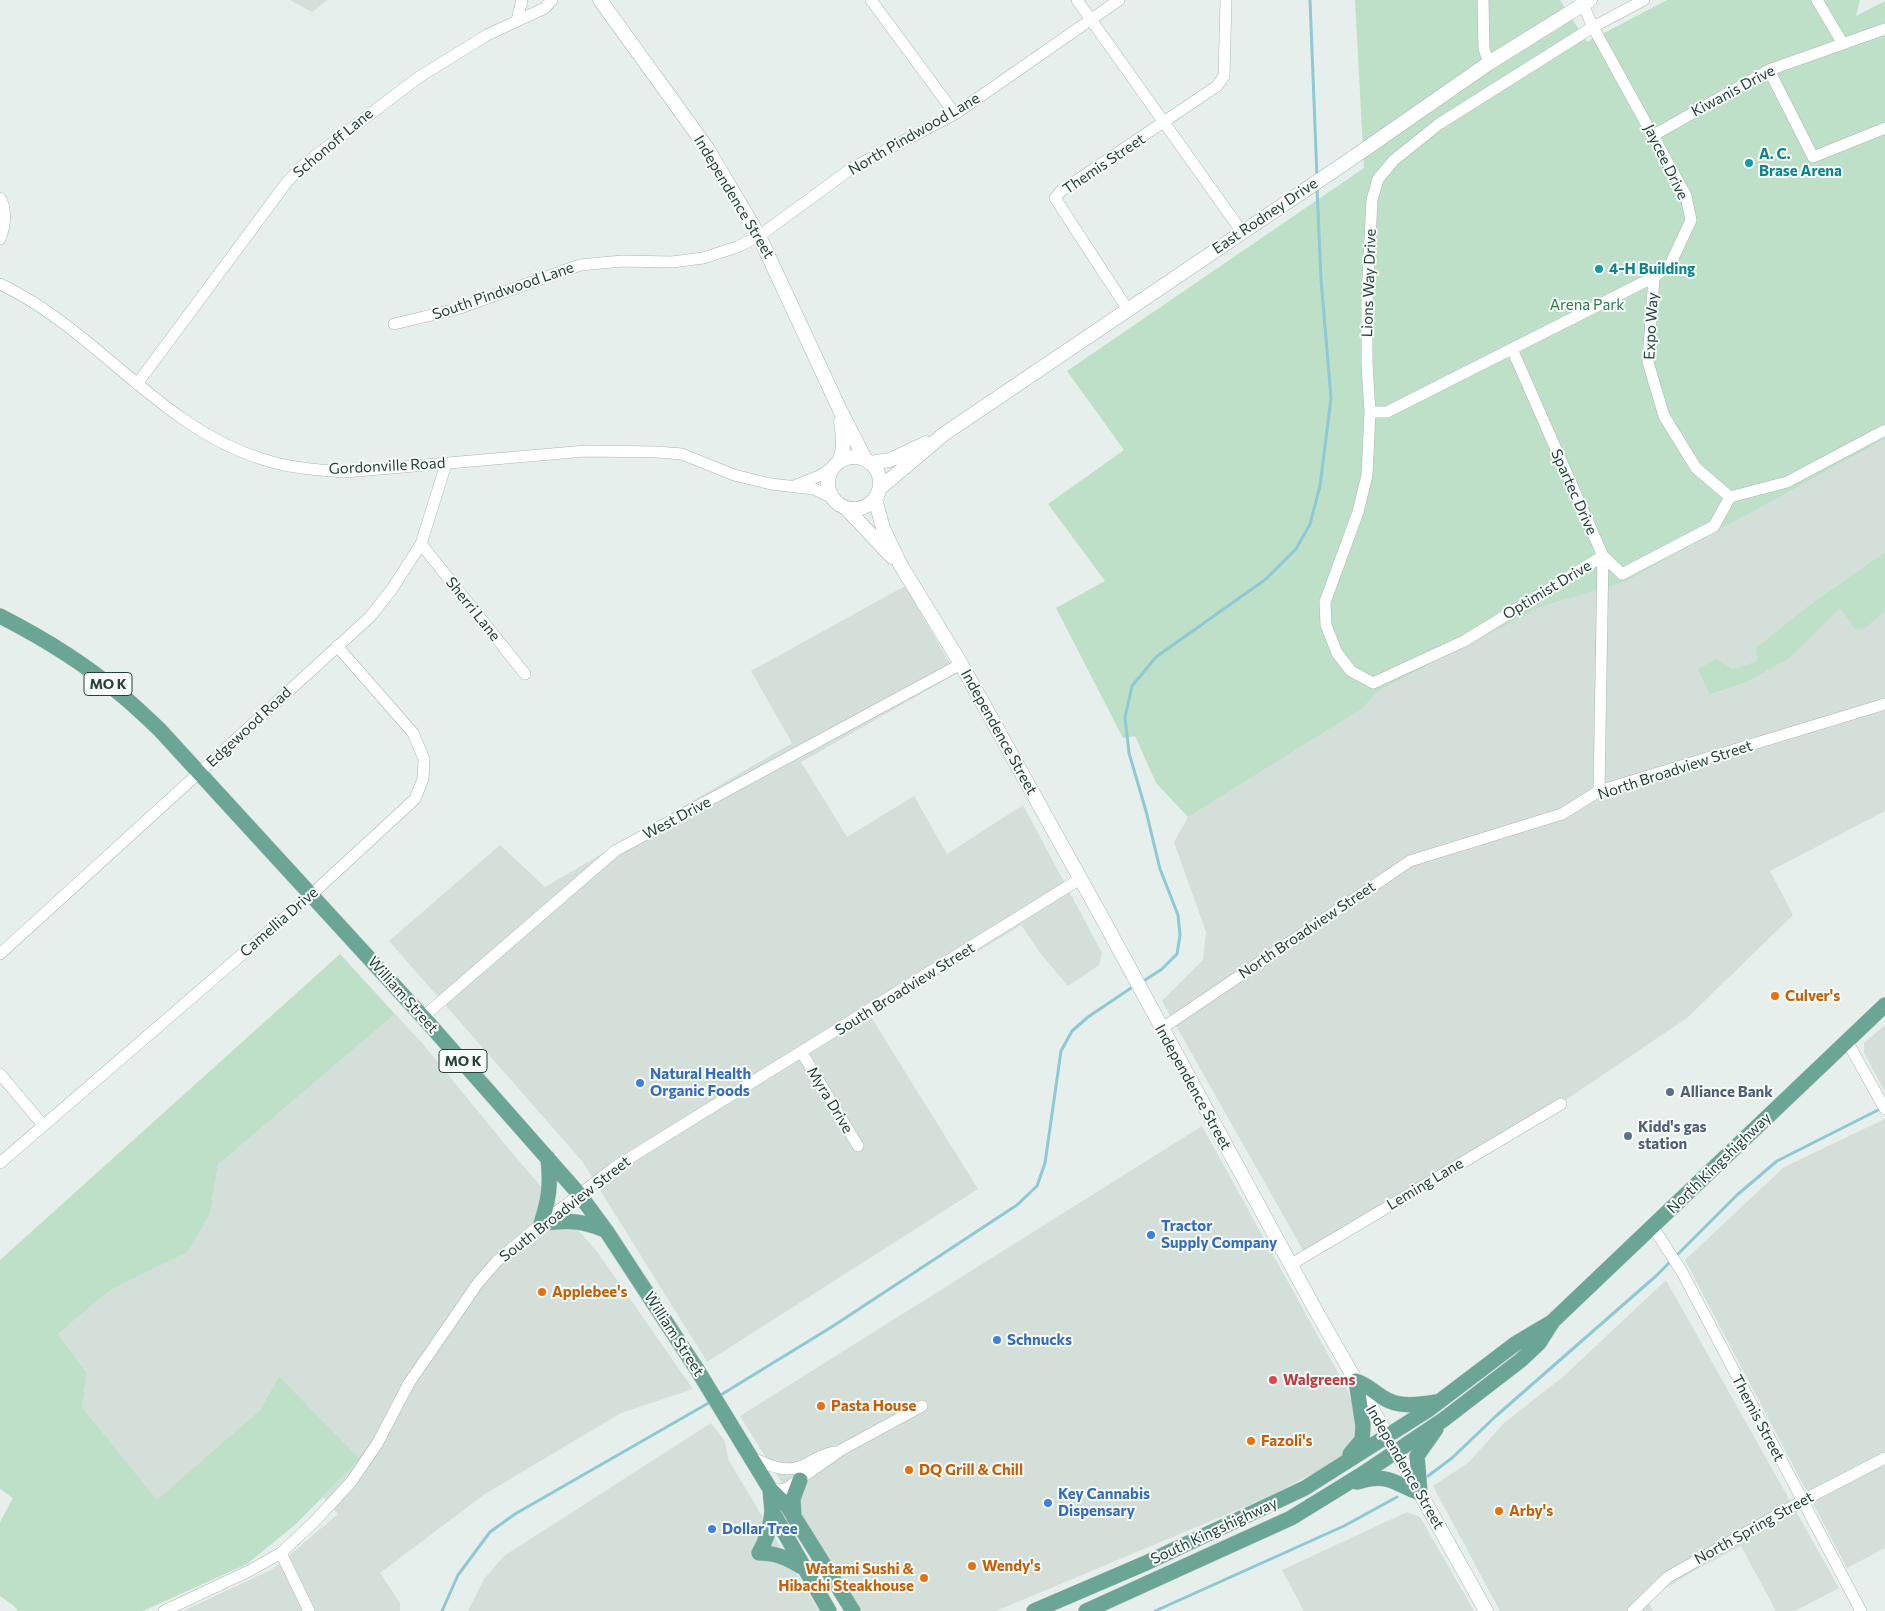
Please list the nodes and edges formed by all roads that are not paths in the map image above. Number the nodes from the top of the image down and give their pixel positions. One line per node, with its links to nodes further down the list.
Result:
1 (522, 0): 12 (street)
2 (552, 0): 12 (street, Schonoff Lane)
3 (600, 0): 25 (street, Independence Street)
4 (871, 0): 19 (street)
5 (1076, 0): 13 (street)
6 (1119, 0): 13 (street, North Pindwood Lane)
7 (1226, 0): 20 (street)
8 (1483, 0): 17 (street)
9 (1644, 0): 14 (street, Lions Way Drive)
10 (1818, 0): 16 (street)
11 (1584, 2): 14 (street, Jaycee Drive); 17 (street, East Rodney Drive)
12 (517, 20): 32 (street, Schonoff Lane)
13 (1092, 20): 19 (street, North Pindwood Lane); 20 (street)
14 (1593, 27): 22 (street, Jaycee Drive); 34 (street, Lions Way Drive)
15 (1885, 29): 16 (street, Kiwanis Drive)
16 (1843, 44): 18 (street, Kiwanis Drive)
17 (1488, 63): 24 (street, East Rodney Drive)
18 (1769, 70): 21 (street); 22 (street, Kiwanis Drive)
19 (955, 114): 25 (street, North Pindwood Lane)
20 (1165, 122): 24 (street); 29 (street, Themis Street)
21 (1885, 128)
22 (1654, 135): 27 (street, Jaycee Drive)
23 (0, 198): 26 (street)
24 (1242, 232): 29 (street, East Rodney Drive)
25 (759, 236): 30 (street, South Pindwood Lane); 33 (street, Independence Street)
26 (0, 239)
27 (1654, 277): 31 (street, Jaycee Drive); 43 (street, Expo Way)
28 (0, 284): 32 (street, Gordonville Road)
29 (1128, 310): 36 (street, East Rodney Drive)
30 (394, 324)
31 (1512, 349): 34 (street, Jaycee Drive); 46 (street, Spartec Drive)
32 (137, 384): 39 (street, Gordonville Road)
33 (840, 410): 37 (street, Independence Street); 38 (street, Independence Street)
34 (1370, 412): 52 (street, Lions Way Drive)
35 (1885, 430): 43 (street)
36 (942, 435): 37 (street, East Rodney Drive); 41 (street, East Rodney Drive)
37 (867, 461): 38 (street); 41 (street)
38 (838, 463): 40 (street, Gordonville Road); 42 (street)
39 (446, 464): 40 (street, Gordonville Road); 45 (street, Edgewood Road)
40 (794, 486): 42 (street, Gordonville Road)
41 (877, 494): 44 (street); 47 (street, Independence Street)
42 (833, 498): 44 (street)
43 (1730, 498): 46 (street, Optimist Drive)
44 (846, 508): 47 (street, Independence Street)
45 (421, 544): 49 (street, Edgewood Road); 51 (street, Sherri Lane)
46 (1603, 556): 52 (street, Optimist Drive); 55 (street, Spartec Drive)
47 (900, 564): 50 (street, Independence Street)
48 (0, 616): 54 (main road, William Street / MO K)
49 (337, 646): 54 (street, Edgewood Road); 57 (street, Camellia Drive)
50 (961, 664): 56 (street, Independence Street); 60 (street, West Drive)
51 (525, 674)
52 (1373, 683)
53 (1885, 704): 55 (street, North Broadview Street)
54 (201, 772): 57 (main road, William Street / MO K); 58 (street, Edgewood Road)
55 (1599, 791): 61 (street, North Broadview Street)
56 (1080, 879): 61 (street, Independence Street); 63 (street, South Broadview Street)
57 (312, 894): 60 (main road, William Street / MO K); 67 (street, Camellia Drive)
58 (0, 954)
59 (1885, 1005): 62 (main road, North Kingshighway)
60 (423, 1017): 69 (main road, William Street / MO K)
61 (1162, 1029): 75 (street, Independence Street)
62 (1847, 1040): 66 (street); 73 (main road, North Kingshighway)
63 (802, 1053): 68 (street, Myra Drive); 71 (street, South Broadview Street)
64 (0, 1074): 67 (street)
65 (1561, 1104): 75 (street, Leming Lane)
66 (1885, 1109)
67 (43, 1124): 70 (street, Camellia Drive)
68 (858, 1146)
69 (548, 1158): 71 (main road, William Street / MO K); 72 (main road)
70 (0, 1163)
71 (580, 1194): 72 (street, South Broadview Street); 74 (main road, William Street / MO K)
72 (541, 1224): 74 (main road); 94 (street, South Broadview Street)
73 (1653, 1227): 76 (main road, North Kingshighway); 91 (street, Themis Street)
74 (605, 1230): 84 (main road, William Street / MO K)
75 (1290, 1265): 77 (street, Independence Street)
76 (1553, 1321): 78 (main road, North Kingshighway); 80 (main road, North Kingshighway)
77 (1356, 1381): 78 (main road); 81 (street, Independence Street); 86 (main road)
78 (1437, 1402): 81 (main road, North Kingshighway)
79 (922, 1406): 82 (street)
80 (1443, 1420): 83 (main road, North Kingshighway); 90 (main road)
81 (1387, 1436): 83 (street, Independence Street); 86 (main road, South Kingshighway)
82 (841, 1450): 84 (street); 87 (street)
83 (1396, 1452): 88 (main road, South Kingshighway); 90 (street, Independence Street)
84 (751, 1457): 89 (main road, William Street / MO K)
85 (1885, 1458): 91 (street, North Spring Street)
86 (1337, 1469): 100 (main road, South Kingshighway)
87 (800, 1480): 89 (street); 93 (main road)
88 (1346, 1485): 90 (main road); 101 (main road, South Kingshighway)
89 (770, 1489): 92 (main road, William Street / MO K); 93 (main road, William Street / MO K)
90 (1420, 1493): 102 (street, Independence Street)
91 (1802, 1501): 103 (street, North Spring Street); 104 (street, Themis Street)
92 (772, 1511): 95 (main road, William Street / MO K); 95 (main road)
93 (794, 1518): 99 (main road, William Street / MO K)
94 (281, 1553): 96 (street, South Broadview Street); 97 (street)
95 (803, 1568): 98 (main road, William Street / MO K)
96 (164, 1611)
97 (309, 1611)
98 (829, 1611)
99 (853, 1611)
100 (1034, 1611)
101 (1086, 1611)
102 (1486, 1611)
103 (1633, 1611)
104 (1861, 1611)

